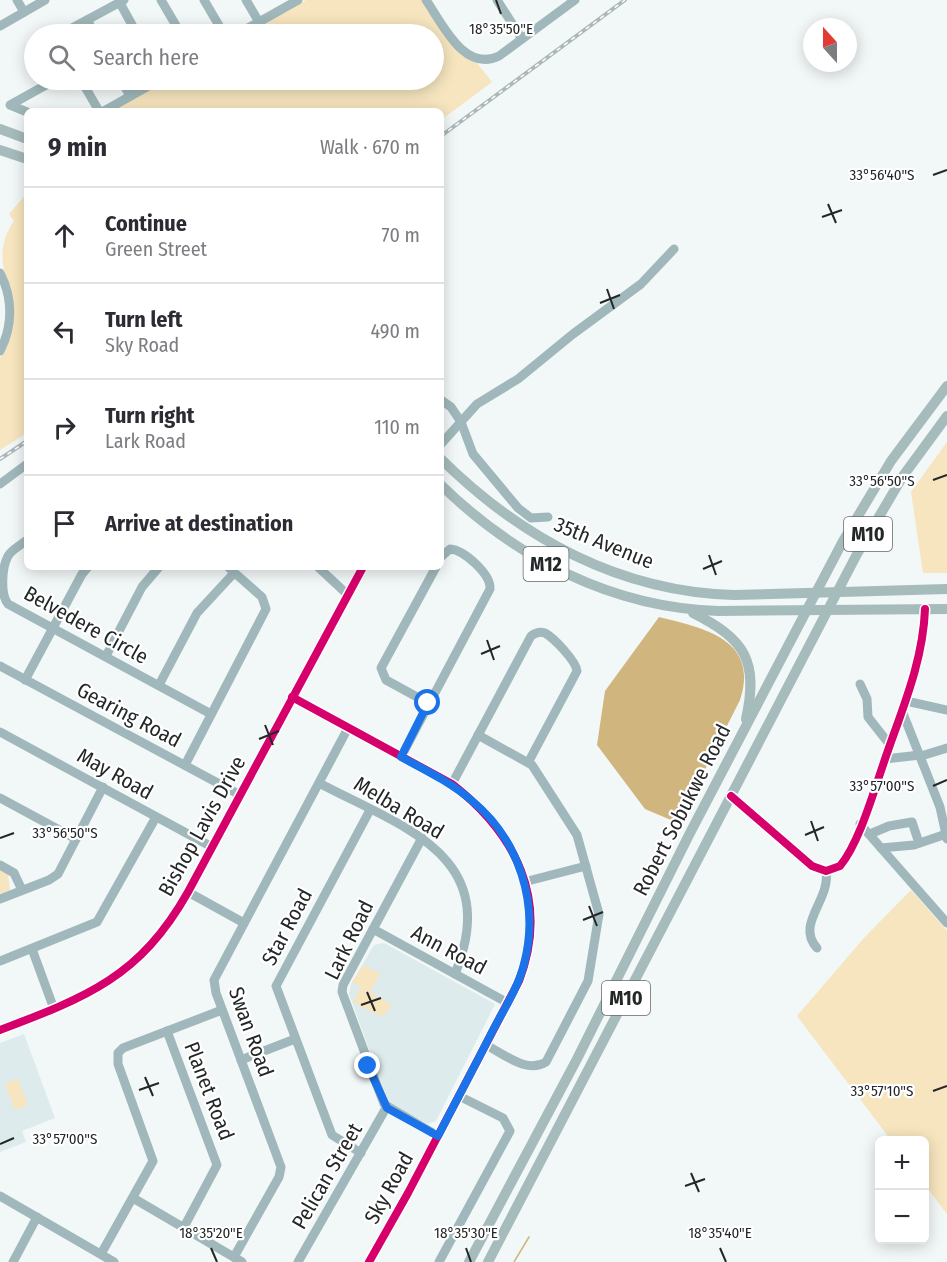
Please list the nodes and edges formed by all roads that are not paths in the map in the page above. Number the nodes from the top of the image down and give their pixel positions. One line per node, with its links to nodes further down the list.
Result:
1 (17, 0): 11 (street)
2 (45, 0): 11 (street)
3 (161, 0): 17 (street)
4 (204, 0): 18 (street)
5 (246, 0): 13 (street)
6 (298, 0): 13 (street)
7 (426, 0): 20 (street)
8 (497, 0): 23 (street)
9 (122, 1): 12 (street); 16 (street)
10 (572, 1): 23 (street)
11 (24, 12): 21 (street)
12 (87, 20): 14 (street); 15 (street)
13 (259, 22): 19 (street)
14 (80, 24)
15 (89, 24)
16 (132, 24)
17 (175, 24)
18 (218, 24)
19 (255, 24)
20 (442, 24)
21 (0, 26)
22 (444, 27): 23 (street)
23 (522, 39)
24 (37, 90): 31 (street)
25 (87, 90): 29 (street)
26 (127, 90): 28 (street)
27 (141, 90): 28 (street)
28 (130, 96): 30 (street)
29 (97, 108)
30 (109, 108)
31 (24, 111)
32 (0, 129): 33 (main road)
33 (24, 137)
34 (0, 150): 35 (main road)
35 (24, 158)
36 (674, 249): 42 (street)
37 (0, 273): 38 (street)
38 (0, 351)
39 (947, 386): 59 (main road, Robert Sobukwe Road / M10)
40 (444, 402): 42 (street)
41 (947, 416): 58 (main road, Robert Sobukwe Road / M10)
42 (461, 422): 43 (street); 48 (street)
43 (444, 441)
44 (444, 462): 59 (main road, 35th Avenue / M12)
45 (24, 466): 46 (street)
46 (0, 484)
47 (444, 488): 61 (main road, 35th Avenue / M12)
48 (548, 517)
49 (24, 543): 66 (street, Belvedere Circle)
50 (444, 554): 74 (street)
51 (86, 570): 66 (street)
52 (231, 570): 71 (street); 77 (street)
53 (321, 570): 60 (street)
54 (361, 570): 60 (street, Bishop Lavis Drive)
55 (434, 570): 74 (street)
56 (148, 571): 67 (street)
57 (947, 590): 58 (main road, M12)
58 (837, 592): 59 (main road, M12); 62 (main road, Robert Sobukwe Road / M10)
59 (816, 593): 65 (main road, Robert Sobukwe Road / M10)
60 (348, 595): 72 (street, Bishop Lavis Drive)
61 (685, 609): 65 (main road, 35th Avenue / M12); 81 (main road)
62 (828, 609): 63 (main road, M12); 65 (main road, M12); 94 (main road, Robert Sobukwe Road / M10)
63 (925, 609): 64 (main road, M12); 73 (street)
64 (947, 609)
65 (808, 610): 81 (main road, Robert Sobukwe Road / M10)
66 (52, 628): 67 (street, Belvedere Circle); 69 (street)
67 (106, 656): 71 (street, Belvedere Circle)
68 (0, 666): 69 (street, Gearing Road)
69 (25, 680): 89 (street, Gearing Road)
70 (860, 684): 83 (street)
71 (159, 685): 77 (street, Belvedere Circle)
72 (292, 697): 79 (street, Sky Road); 93 (street, Bishop Lavis Drive)
73 (906, 701): 75 (street); 76 (street)
74 (428, 703): 86 (street)
75 (944, 710): 78 (street)
76 (902, 711): 83 (street); 85 (street)
77 (211, 714): 89 (street)
78 (947, 720)
79 (348, 728): 86 (street, Sky Road); 90 (street, Swan Road)
80 (0, 732): 92 (street, May Road)
81 (742, 734): 144 (main road, Robert Sobukwe Road / M10)
82 (478, 735): 88 (street); 88 (street); 91 (street)
83 (890, 745): 87 (street)
84 (947, 748): 85 (street)
85 (920, 755): 87 (street); 96 (street)
86 (401, 757): 91 (street, Sky Road)
87 (885, 759): 99 (street)
88 (528, 762): 108 (street)
89 (184, 765): 93 (street, Gearing Road)
90 (319, 783): 97 (street, Melba Road); 115 (street, Swan Road)
91 (452, 784): 110 (street, Sky Road)
92 (103, 788): 98 (street, May Road); 103 (street)
93 (240, 795): 105 (street, Bishop Lavis Drive)
94 (731, 796): 109 (street); 145 (main road, Robert Sobukwe Road / M10)
95 (0, 798): 103 (street)
96 (943, 806): 101 (street)
97 (370, 810): 102 (street, Melba Road); 126 (street, Star Road)
98 (156, 817): 105 (street, May Road); 118 (street)
99 (860, 824): 100 (street); 109 (street)
100 (870, 834): 104 (street); 106 (street)
101 (947, 837): 104 (street)
102 (422, 838): 116 (street, Lark Road); 120 (street, Melba Road)
103 (76, 839): 111 (street)
104 (919, 843): 106 (street)
105 (213, 847): 112 (street, Bishop Lavis Drive)
106 (881, 848): 114 (street)
107 (0, 865): 111 (street)
108 (586, 866): 110 (street); 127 (street)
109 (826, 871): 117 (street)
110 (524, 882): 121 (street, Sky Road)
111 (21, 891): 113 (street)
112 (188, 892): 115 (street); 122 (street, Bishop Lavis Drive)
113 (0, 899)
114 (947, 922)
115 (244, 923): 123 (street, Swan Road)
116 (373, 930): 120 (street, Ann Road); 130 (street, Lark Road)
117 (818, 948)
118 (32, 949): 119 (street); 122 (street)
119 (0, 961)
120 (455, 974): 121 (street, Ann Road)
121 (508, 1003): 127 (street, Sky Road)
122 (54, 1009): 124 (street, Bishop Lavis Drive)
123 (222, 1010): 125 (street); 128 (street, Swan Road)
124 (0, 1030)
125 (167, 1031): 134 (street); 136 (street, Planet Road)
126 (295, 1039): 128 (street); 132 (street, Star Road)
127 (486, 1045): 129 (street, Sky Road)
128 (241, 1060): 138 (street, Swan Road)
129 (459, 1096): 131 (street, Sky Road); 143 (street)
130 (387, 1108): 131 (street); 132 (street, Pelican Street)
131 (438, 1136): 142 (street, Sky Road)
132 (361, 1154): 141 (street, Pelican Street)
133 (0, 1196): 135 (street)
134 (133, 1198): 136 (street); 137 (street)
135 (38, 1217): 137 (street); 139 (street)
136 (183, 1227): 138 (street)
137 (101, 1254): 140 (street)
138 (238, 1259)
139 (13, 1262)
140 (114, 1262)
141 (298, 1262)
142 (369, 1262)
143 (439, 1262)
144 (469, 1262)
145 (488, 1262)

